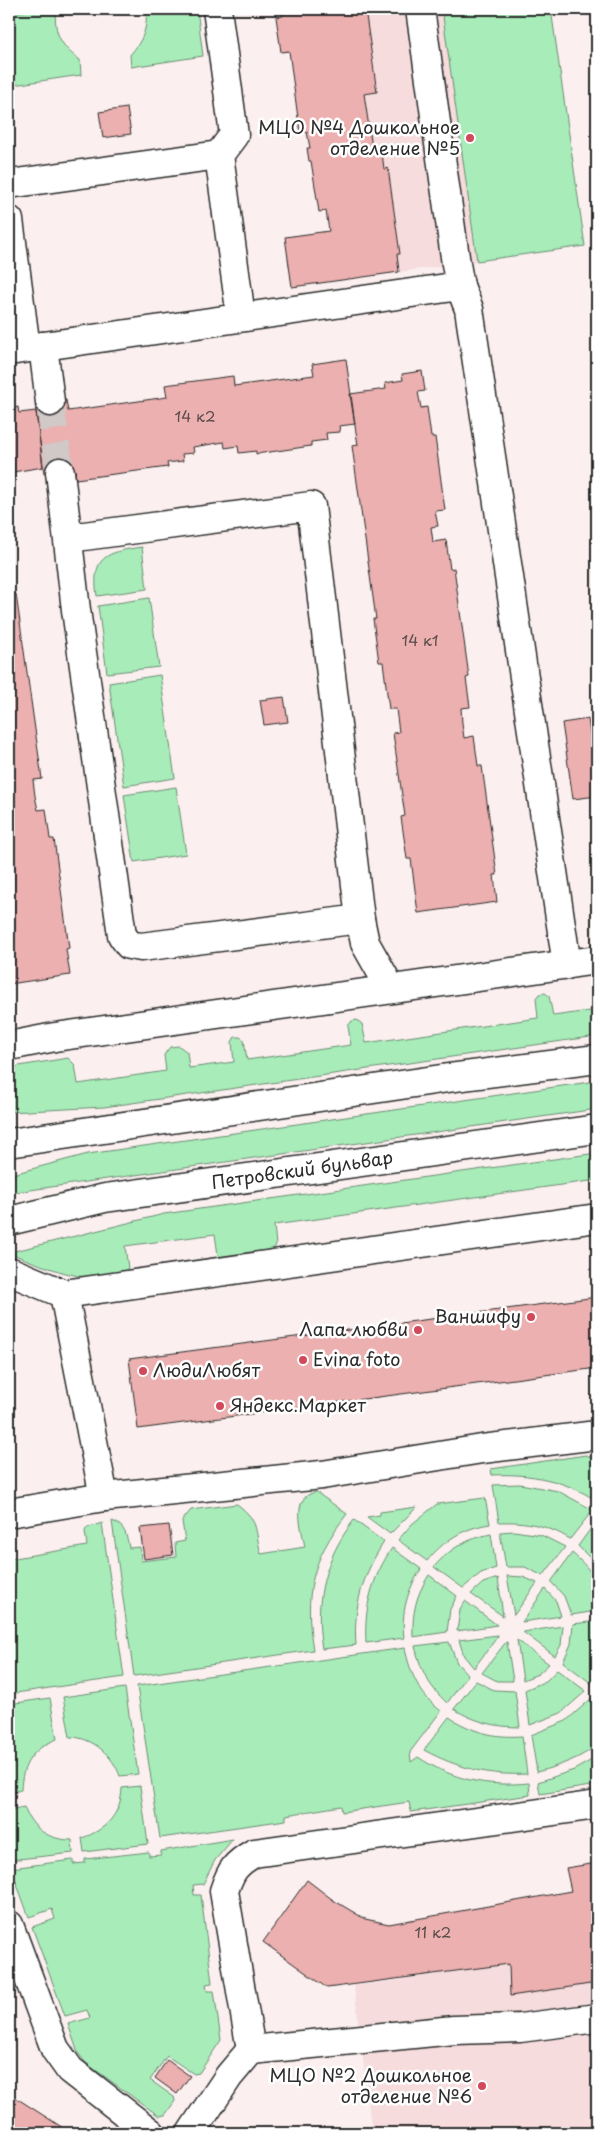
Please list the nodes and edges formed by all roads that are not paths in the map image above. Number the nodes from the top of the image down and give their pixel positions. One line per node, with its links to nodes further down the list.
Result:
1 (217, 9): 3 (street)
2 (420, 9): 7 (street)
3 (219, 155): 4 (street); 8 (street)
4 (9, 184)
5 (9, 220): 6 (street)
6 (9, 225): 9 (street)
7 (460, 286): 8 (street); 15 (street)
8 (241, 317): 9 (street)
9 (26, 348): 10 (street)
10 (50, 402)
11 (60, 472): 12 (street)
12 (69, 538): 13 (street); 13 (street)
13 (360, 919): 16 (street)
14 (597, 960): 15 (street)
15 (567, 965): 16 (street)
16 (390, 989): 17 (street)
17 (9, 1046)
18 (597, 1059): 20 (street)
19 (597, 1129): 22 (street, Петровский бульвар)
20 (9, 1143)
21 (597, 1218): 24 (street)
22 (9, 1221)
23 (9, 1271): 24 (street)
24 (64, 1294): 26 (street)
25 (597, 1435): 26 (street)
26 (104, 1497): 27 (street)
27 (9, 1513)
28 (597, 1805): 31 (street)
29 (9, 1925): 32 (street)
30 (597, 2018): 31 (street)
31 (251, 2050): 33 (street)
32 (151, 2133)
33 (192, 2133)

